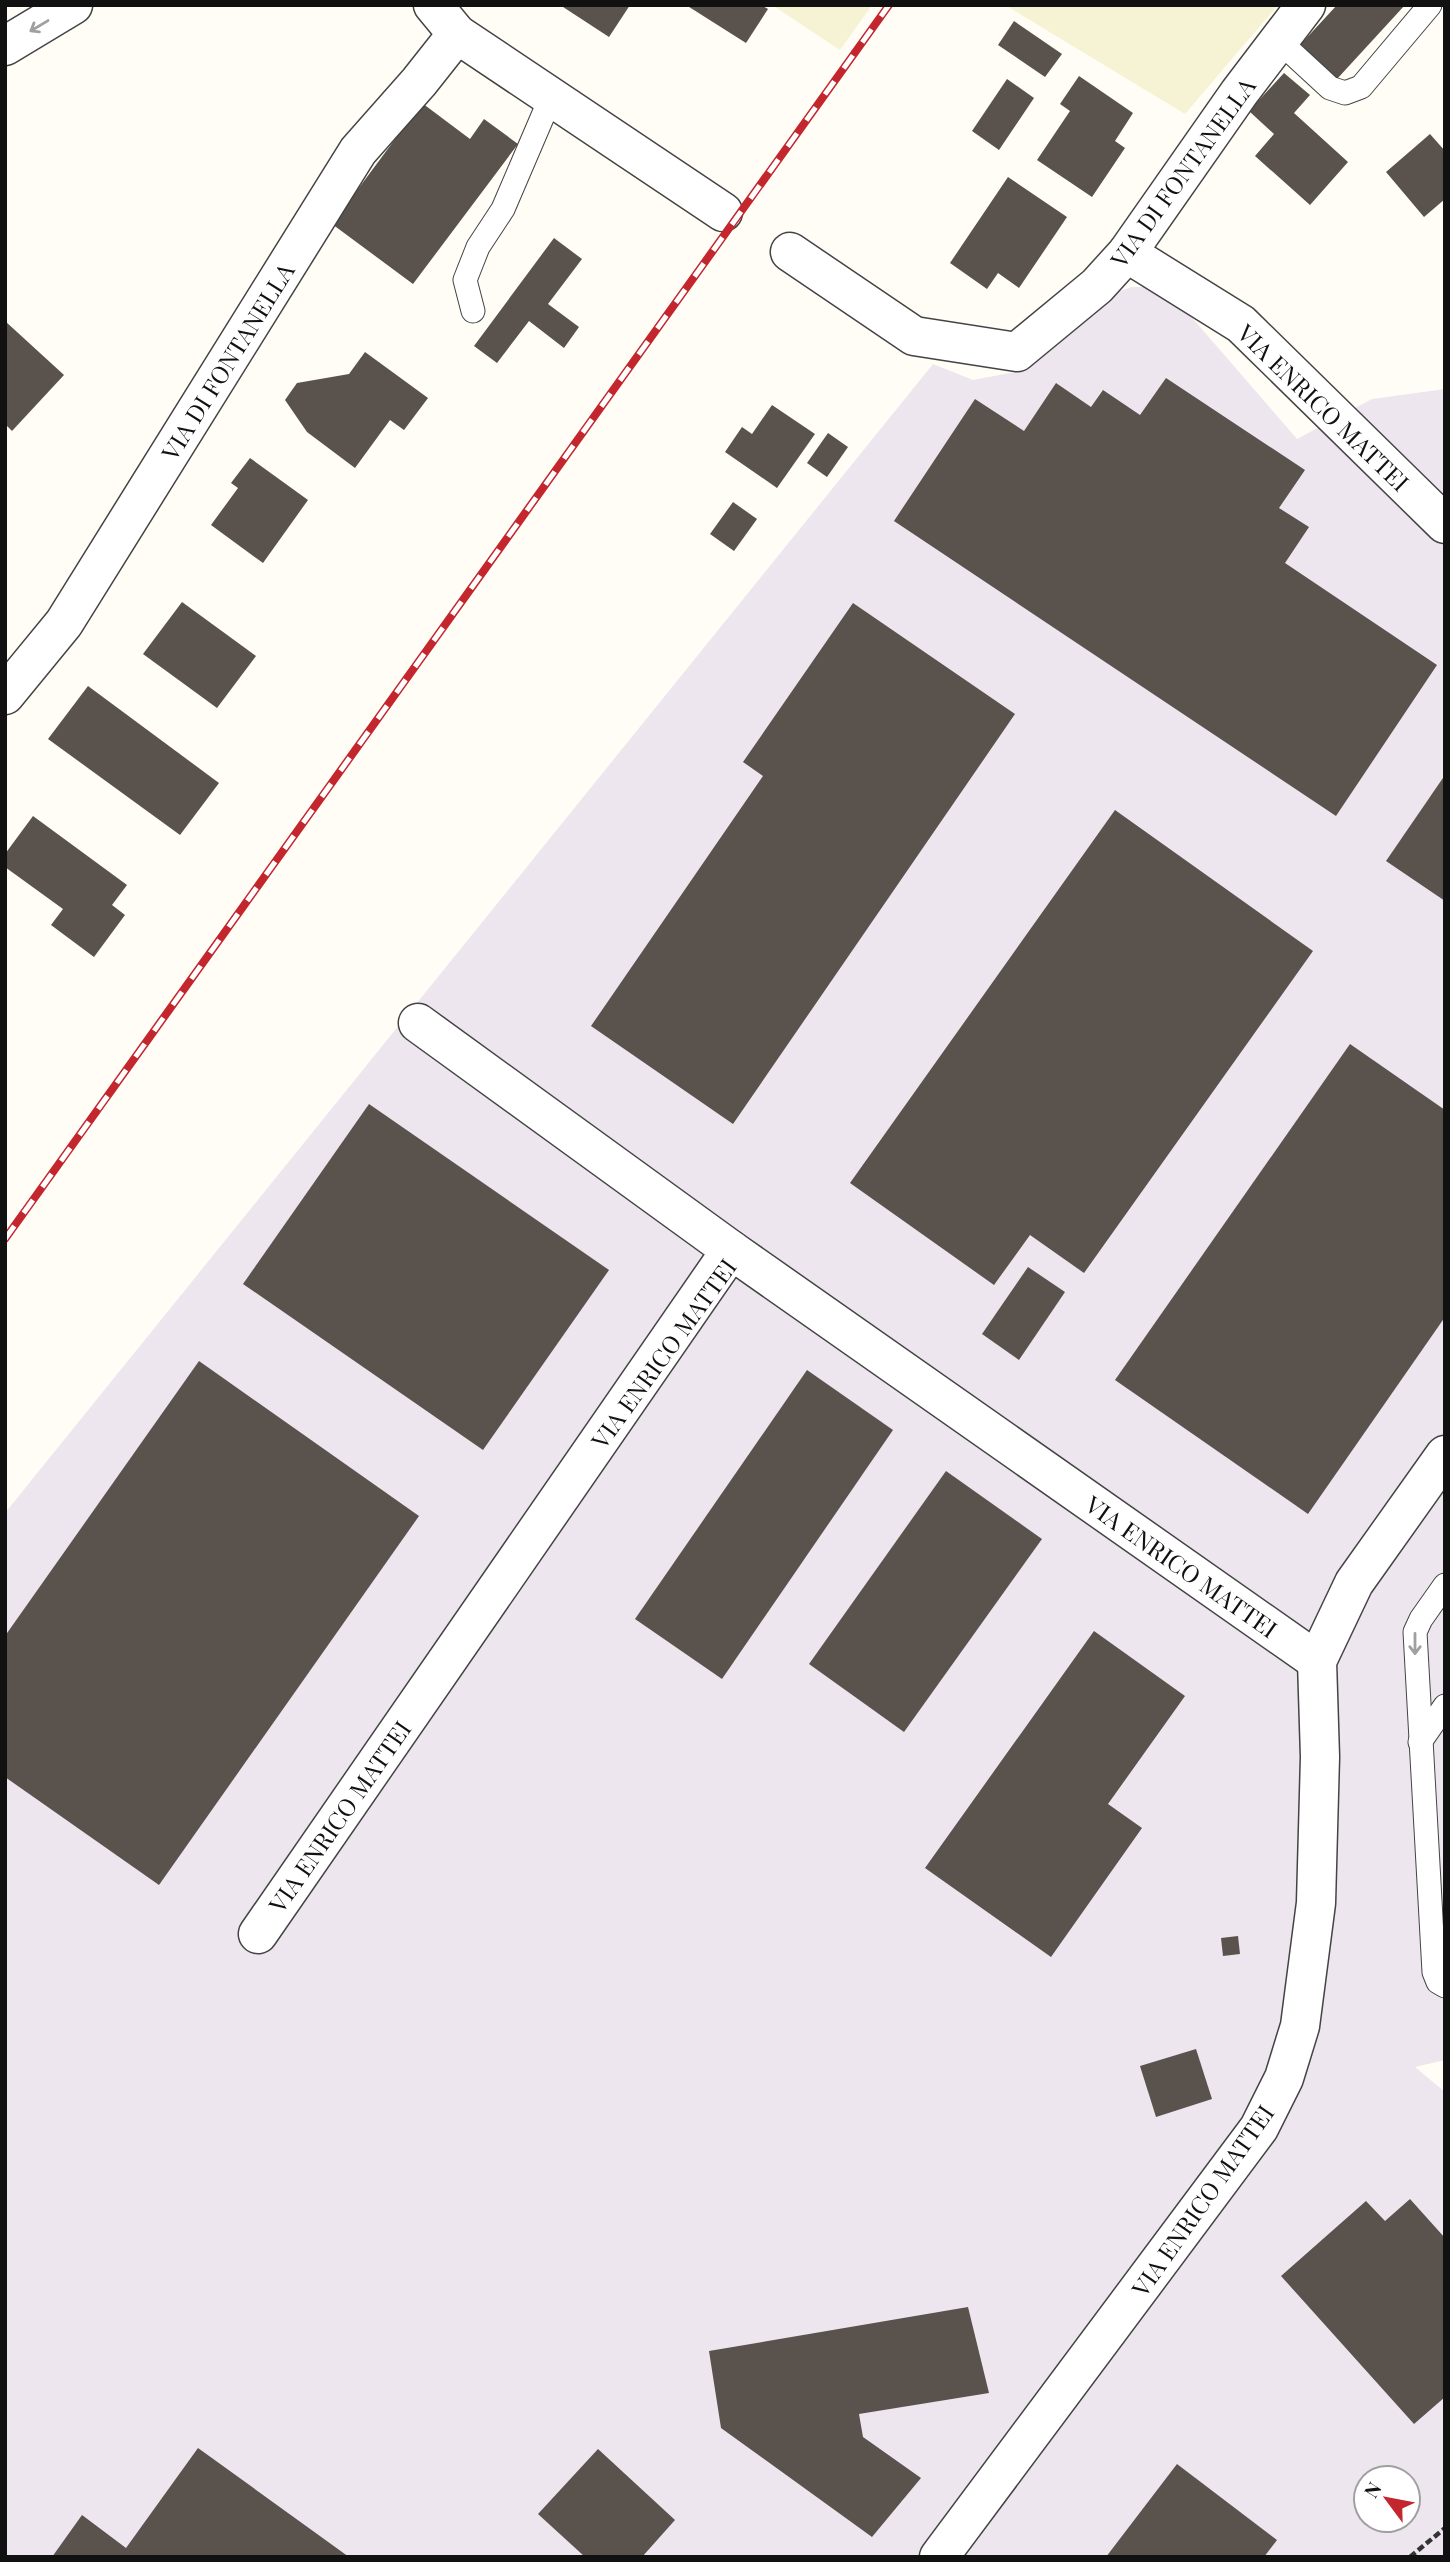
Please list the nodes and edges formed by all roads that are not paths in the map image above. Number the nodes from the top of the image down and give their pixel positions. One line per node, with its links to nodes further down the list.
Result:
1 (73, 5): 7 (street, one-way to 7)
2 (433, 5): 5 (street)
3 (1306, 5): 6 (street, VIA DI FONTANELLA)
4 (1430, 5): 6 (lane)
5 (457, 34): 8 (street); 14 (street, VIA DI FONTANELLA)
6 (1279, 41): 11 (street, VIA DI FONTANELLA)
7 (5, 46)
8 (551, 97): 9 (street); 12 (lane)
9 (723, 212)
10 (790, 253): 11 (street, VIA DI FONTANELLA)
11 (1127, 253): 13 (street, VIA ENRICO MATTEI)
12 (472, 311)
13 (1445, 524)
14 (5, 695)
15 (418, 1023): 16 (street)
16 (731, 1250): 19 (street, VIA ENRICO MATTEI); 24 (street, VIA ENRICO MATTEI)
17 (1445, 1455): 19 (street, VIA ENRICO MATTEI)
18 (1445, 1585): 21 (lane, one-way to 21)
19 (1317, 1661): 26 (street, VIA ENRICO MATTEI)
20 (1445, 1706): 21 (lane)
21 (1420, 1742): 23 (lane)
22 (1445, 1887): 23 (lane)
23 (1430, 1909): 25 (lane)
24 (258, 1934)
25 (1445, 1986)
26 (939, 2557)

